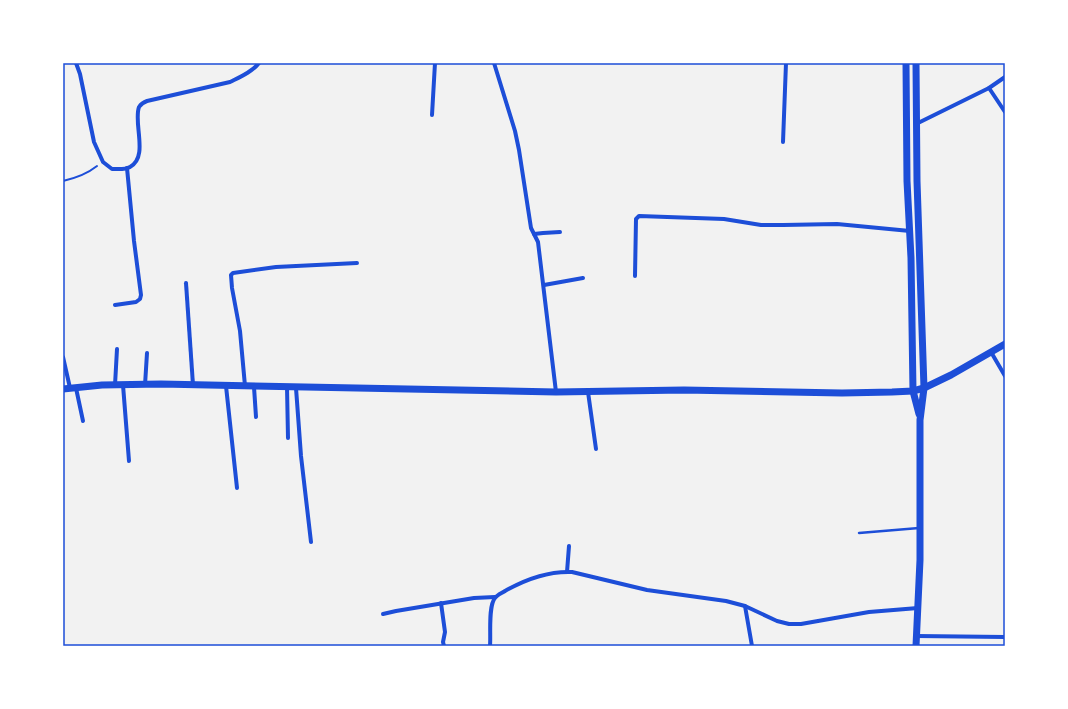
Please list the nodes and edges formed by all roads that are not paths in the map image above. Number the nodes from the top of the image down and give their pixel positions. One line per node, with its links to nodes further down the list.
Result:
1 (76, 63): 14 (street)
2 (259, 63): 14 (street)
3 (436, 63): 11 (street)
4 (494, 63): 17 (street)
5 (786, 63): 13 (street)
6 (906, 63): 15 (main road)
7 (916, 63): 12 (main road)
8 (1005, 77): 9 (street)
9 (989, 88): 10 (street); 12 (street)
10 (1005, 112)
11 (432, 115)
12 (916, 124): 39 (main road)
13 (783, 142)
14 (127, 168): 23 (street)
15 (910, 231): 19 (street); 40 (main road)
16 (560, 232): 17 (street)
17 (534, 234): 22 (street)
18 (357, 263): 34 (street)
19 (635, 276)
20 (583, 278): 22 (street)
21 (186, 283): 32 (street)
22 (544, 284): 41 (street)
23 (115, 305)
24 (1005, 344): 26 (main road)
25 (117, 349): 30 (street)
26 (991, 352): 29 (street); 39 (main road)
27 (147, 353): 31 (street)
28 (63, 358): 37 (street)
29 (1005, 376)
30 (119, 385): 31 (main road); 37 (main road); 48 (street)
31 (145, 385): 32 (main road)
32 (193, 385): 33 (main road)
33 (226, 386): 34 (main road); 49 (street)
34 (245, 386): 35 (main road)
35 (254, 387): 36 (main road); 43 (street)
36 (287, 387): 38 (main road); 46 (street)
37 (70, 388): 45 (street)
38 (296, 388): 41 (main road); 52 (street)
39 (924, 388): 40 (main road); 44 (main road)
40 (913, 390): 42 (main road); 44 (main road)
41 (556, 392): 42 (main road)
42 (588, 392): 47 (street)
43 (256, 417)
44 (920, 420): 50 (main road)
45 (83, 421)
46 (288, 438)
47 (596, 449)
48 (130, 461)
49 (237, 488)
50 (921, 528): 51 (lane); 58 (main road)
51 (859, 533)
52 (311, 542)
53 (569, 546): 54 (street)
54 (567, 572): 55 (street); 57 (street)
55 (495, 597): 56 (street); 63 (street)
56 (441, 603): 59 (street); 62 (street)
57 (746, 606): 58 (street); 64 (street)
58 (918, 608): 60 (main road)
59 (383, 614)
60 (916, 636): 61 (street); 65 (main road)
61 (1005, 637)
62 (444, 646)
63 (490, 646)
64 (752, 646)
65 (916, 646)

